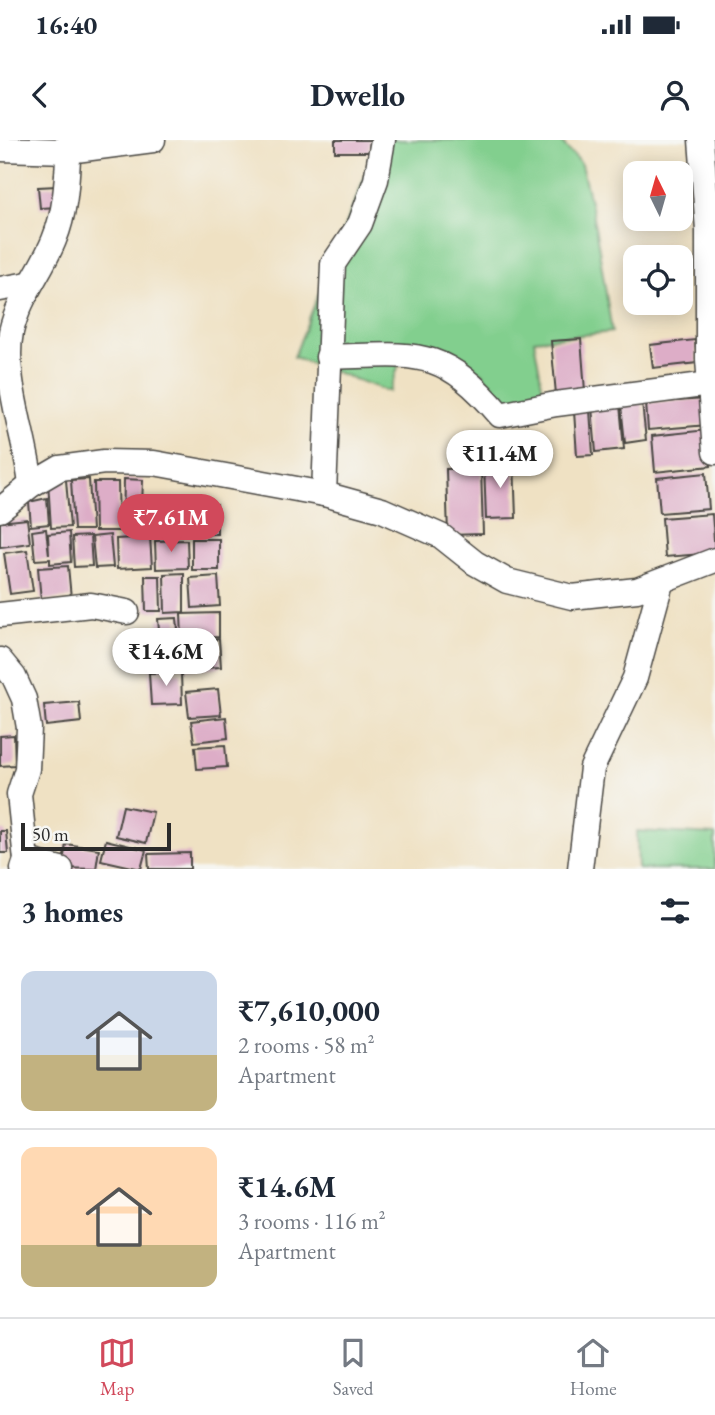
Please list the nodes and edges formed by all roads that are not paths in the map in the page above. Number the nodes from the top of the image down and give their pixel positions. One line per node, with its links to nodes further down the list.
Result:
1 (153, 140): 4 (street)
2 (383, 140): 8 (street)
3 (701, 140): 9 (street)
4 (69, 146): 5 (street); 6 (street)
5 (0, 149)
6 (28, 284): 7 (street); 11 (street)
7 (0, 289)
8 (328, 357): 9 (street); 12 (street)
9 (710, 384): 10 (street)
10 (715, 452)
11 (31, 485): 12 (street); 13 (street)
12 (324, 494): 15 (street)
13 (0, 510)
14 (715, 560): 15 (street)
15 (661, 583): 21 (street)
16 (127, 612): 17 (street)
17 (0, 615)
18 (0, 660): 19 (street)
19 (25, 865): 20 (street)
20 (61, 869)
21 (580, 869)

